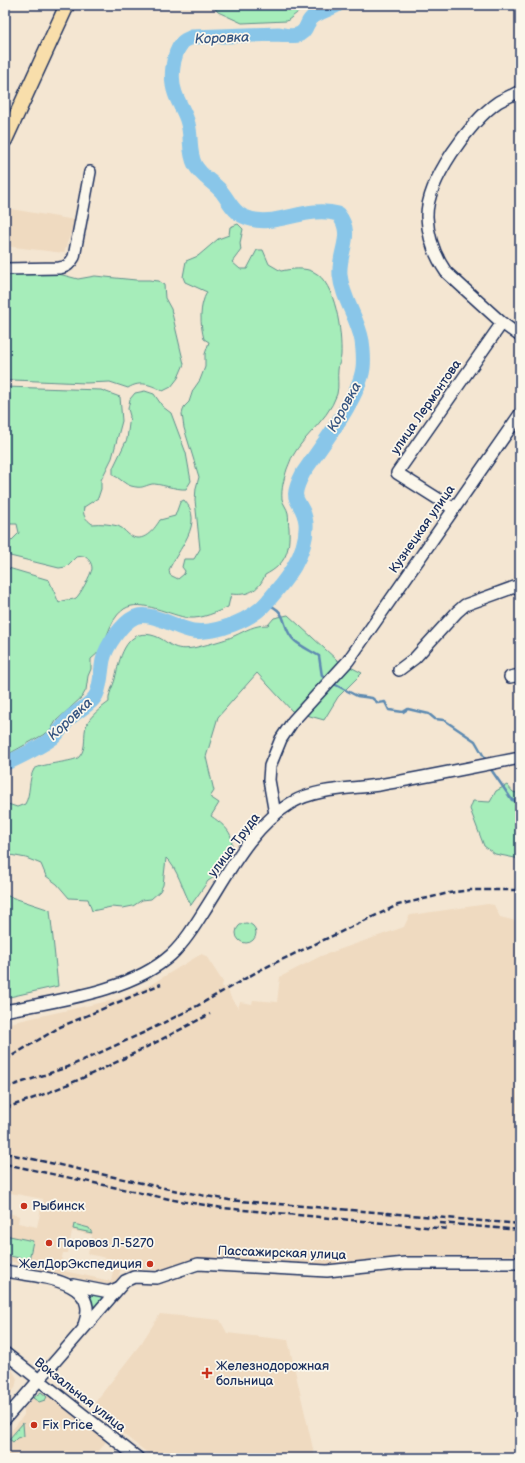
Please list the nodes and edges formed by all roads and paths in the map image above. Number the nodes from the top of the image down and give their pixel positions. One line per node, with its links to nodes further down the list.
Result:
1 (66, 5): 3 (main road)
2 (520, 91): 6 (street)
3 (5, 140)
4 (90, 172): 5 (street)
5 (5, 269)
6 (502, 323): 7 (street); 9 (street, улица Лермонтова)
7 (520, 336)
8 (520, 414): 9 (street, Кузнецкая улица)
9 (454, 509): 13 (street, Кузнецкая улица)
10 (520, 585): 11 (street)
11 (399, 670)
12 (520, 758): 13 (street, улица Труда)
13 (275, 814): 14 (street, улица Труда)
14 (5, 1011)
15 (520, 1263): 18 (street, Пассажирская улица)
16 (5, 1271): 17 (street)
17 (59, 1282): 18 (street, Пассажирская улица); 19 (street)
18 (120, 1286): 19 (street)
19 (83, 1327): 21 (street)
20 (5, 1353): 21 (street, Вокзальная улица)
21 (39, 1380): 22 (street); 23 (street, Вокзальная улица)
22 (5, 1419)
23 (138, 1458)

